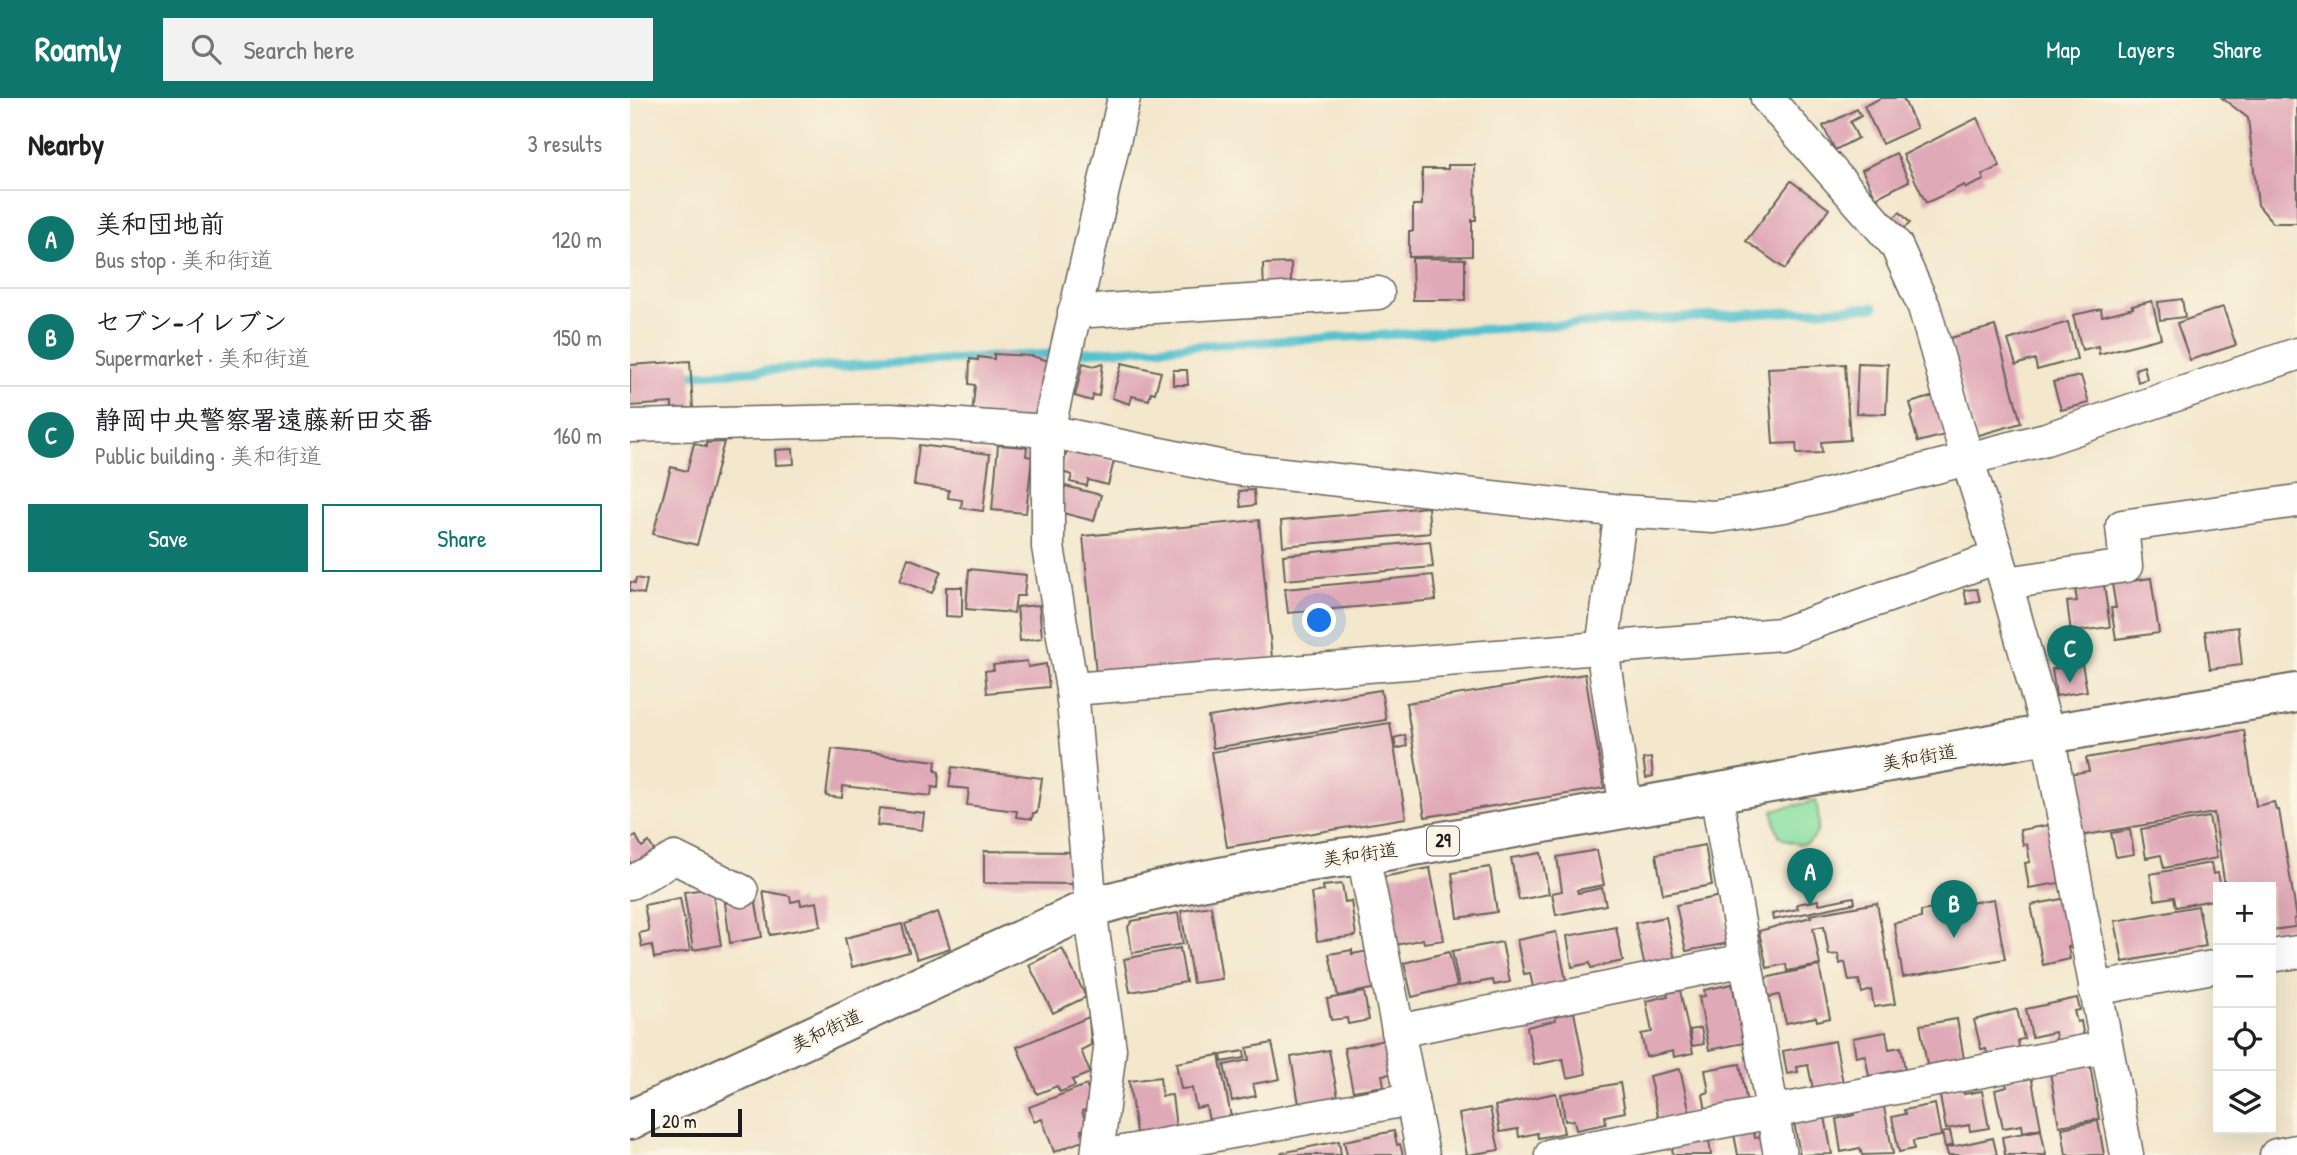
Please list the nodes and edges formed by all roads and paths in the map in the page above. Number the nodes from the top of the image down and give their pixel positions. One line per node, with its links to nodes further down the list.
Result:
1 (1124, 98): 4 (street)
2 (1767, 98): 8 (street)
3 (1378, 293): 4 (street)
4 (1074, 312): 7 (street)
5 (2297, 354): 8 (street)
6 (630, 426): 7 (street)
7 (1048, 431): 10 (street); 13 (street)
8 (1967, 458): 10 (street); 11 (street)
9 (2297, 501): 11 (street)
10 (1621, 511): 12 (street)
11 (2002, 570): 12 (street); 15 (street)
12 (1602, 648): 13 (street); 17 (street)
13 (1072, 690): 21 (street)
14 (2297, 693): 15 (main road, 美和街道 / 29)
15 (2048, 734): 16 (main road, 美和街道 / 29); 26 (street)
16 (1716, 793): 17 (main road, 美和街道 / 29); 24 (street)
17 (1626, 809): 18 (main road, 美和街道 / 29)
18 (1363, 855): 21 (main road, 美和街道 / 29); 27 (street)
19 (630, 883): 20 (street)
20 (742, 891)
21 (1090, 908): 31 (main road, 美和街道 / 29); 33 (street)
22 (2297, 952): 23 (street)
23 (2276, 955)
24 (1745, 960): 27 (street); 30 (street)
25 (2213, 967): 26 (street)
26 (2095, 989): 28 (street)
27 (1398, 1031): 29 (street)
28 (2106, 1046): 30 (street); 38 (street)
29 (1412, 1098): 34 (street); 35 (street)
30 (1772, 1113): 36 (street); 37 (street)
31 (630, 1121)
32 (2297, 1151): 39 (street)
33 (1097, 1155)
34 (1107, 1155)
35 (1423, 1155)
36 (1551, 1155)
37 (1780, 1155)
38 (2127, 1155)
39 (2276, 1155)

